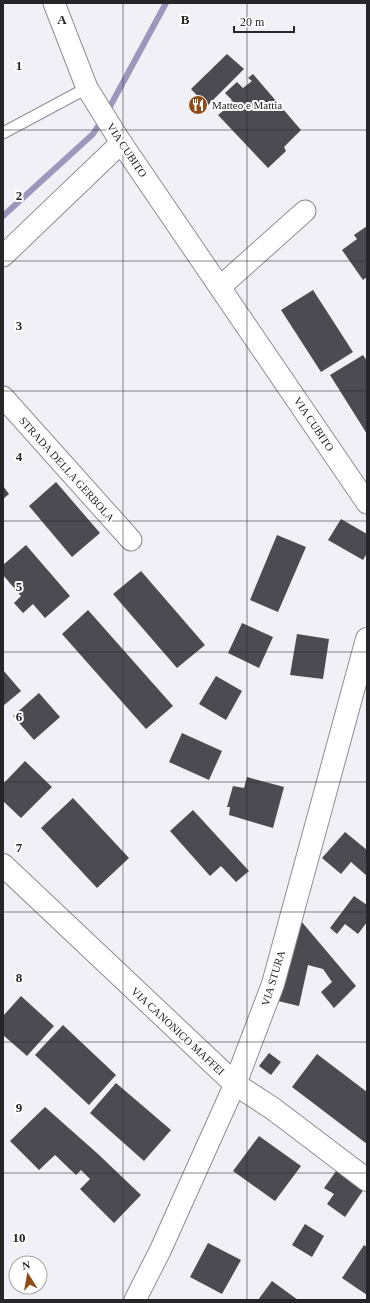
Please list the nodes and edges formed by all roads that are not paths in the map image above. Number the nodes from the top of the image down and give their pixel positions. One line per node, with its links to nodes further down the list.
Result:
1 (54, 3): 2 (street, VIA CUBITO)
2 (90, 93): 3 (lane); 4 (street, VIA CUBITO)
3 (3, 133)
4 (120, 142): 6 (street); 7 (street, VIA CUBITO)
5 (305, 211): 7 (street)
6 (3, 256)
7 (220, 287): 9 (street, VIA CUBITO)
8 (3, 397): 10 (street, STRADA DELLA GERBOLA)
9 (367, 503)
10 (132, 540)
11 (367, 639): 13 (street, VIA STURA)
12 (3, 865): 13 (street, VIA CANONICO MAFFEI)
13 (235, 1084): 14 (street, VIA CANONICO MAFFEI); 15 (street, VIA STURA)
14 (367, 1180)
15 (135, 1300)

